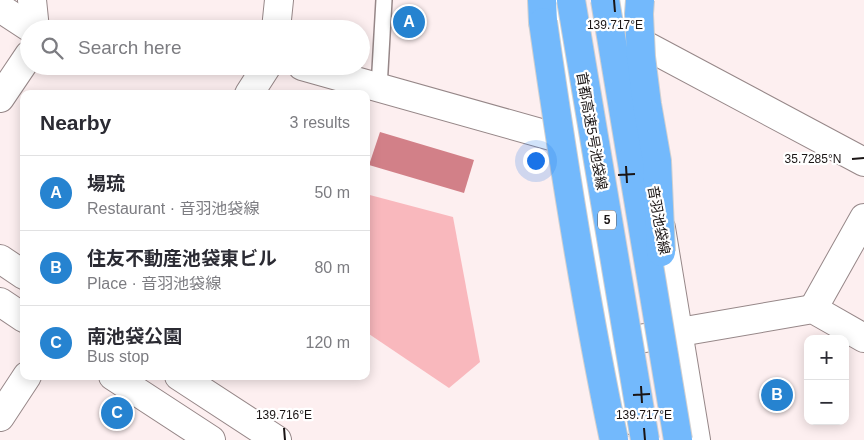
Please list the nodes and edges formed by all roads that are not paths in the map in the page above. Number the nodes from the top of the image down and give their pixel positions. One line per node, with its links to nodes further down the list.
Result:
1 (32, 0): 11 (street)
2 (279, 0): 12 (street)
3 (384, 0): 18 (lane)
4 (542, 0): 39 (highway, bridge)
5 (555, 0): 21 (street)
6 (571, 0): 41 (highway, 首都高速5号池袋線 / 5, bridge)
7 (605, 0): 35 (highway, bridge)
8 (622, 0): 14 (street, 音羽池袋線)
9 (640, 0): 35 (highway, bridge)
10 (0, 8): 13 (street)
11 (33, 20)
12 (277, 20)
13 (20, 21)
14 (628, 36): 22 (street); 29 (street, 音羽池袋線)
15 (20, 68): 20 (street)
16 (261, 75): 19 (street)
17 (334, 75): 18 (street)
18 (379, 88): 21 (street)
19 (252, 90)
20 (0, 98)
21 (576, 143): 31 (street)
22 (864, 162)
23 (864, 218): 27 (street)
24 (0, 259): 25 (street)
25 (20, 272)
26 (0, 302): 28 (street)
27 (813, 309): 29 (street); 30 (street)
28 (20, 315)
29 (679, 332): 31 (street); 43 (street, 音羽池袋線)
30 (864, 338)
31 (610, 344): 40 (street)
32 (24, 380): 36 (street)
33 (119, 380): 37 (street)
34 (185, 380): 38 (street)
35 (668, 382): 42 (highway, bridge)
36 (0, 417)
37 (210, 440)
38 (277, 440)
39 (614, 440)
40 (626, 440)
41 (645, 440)
42 (678, 440)
43 (696, 440)

